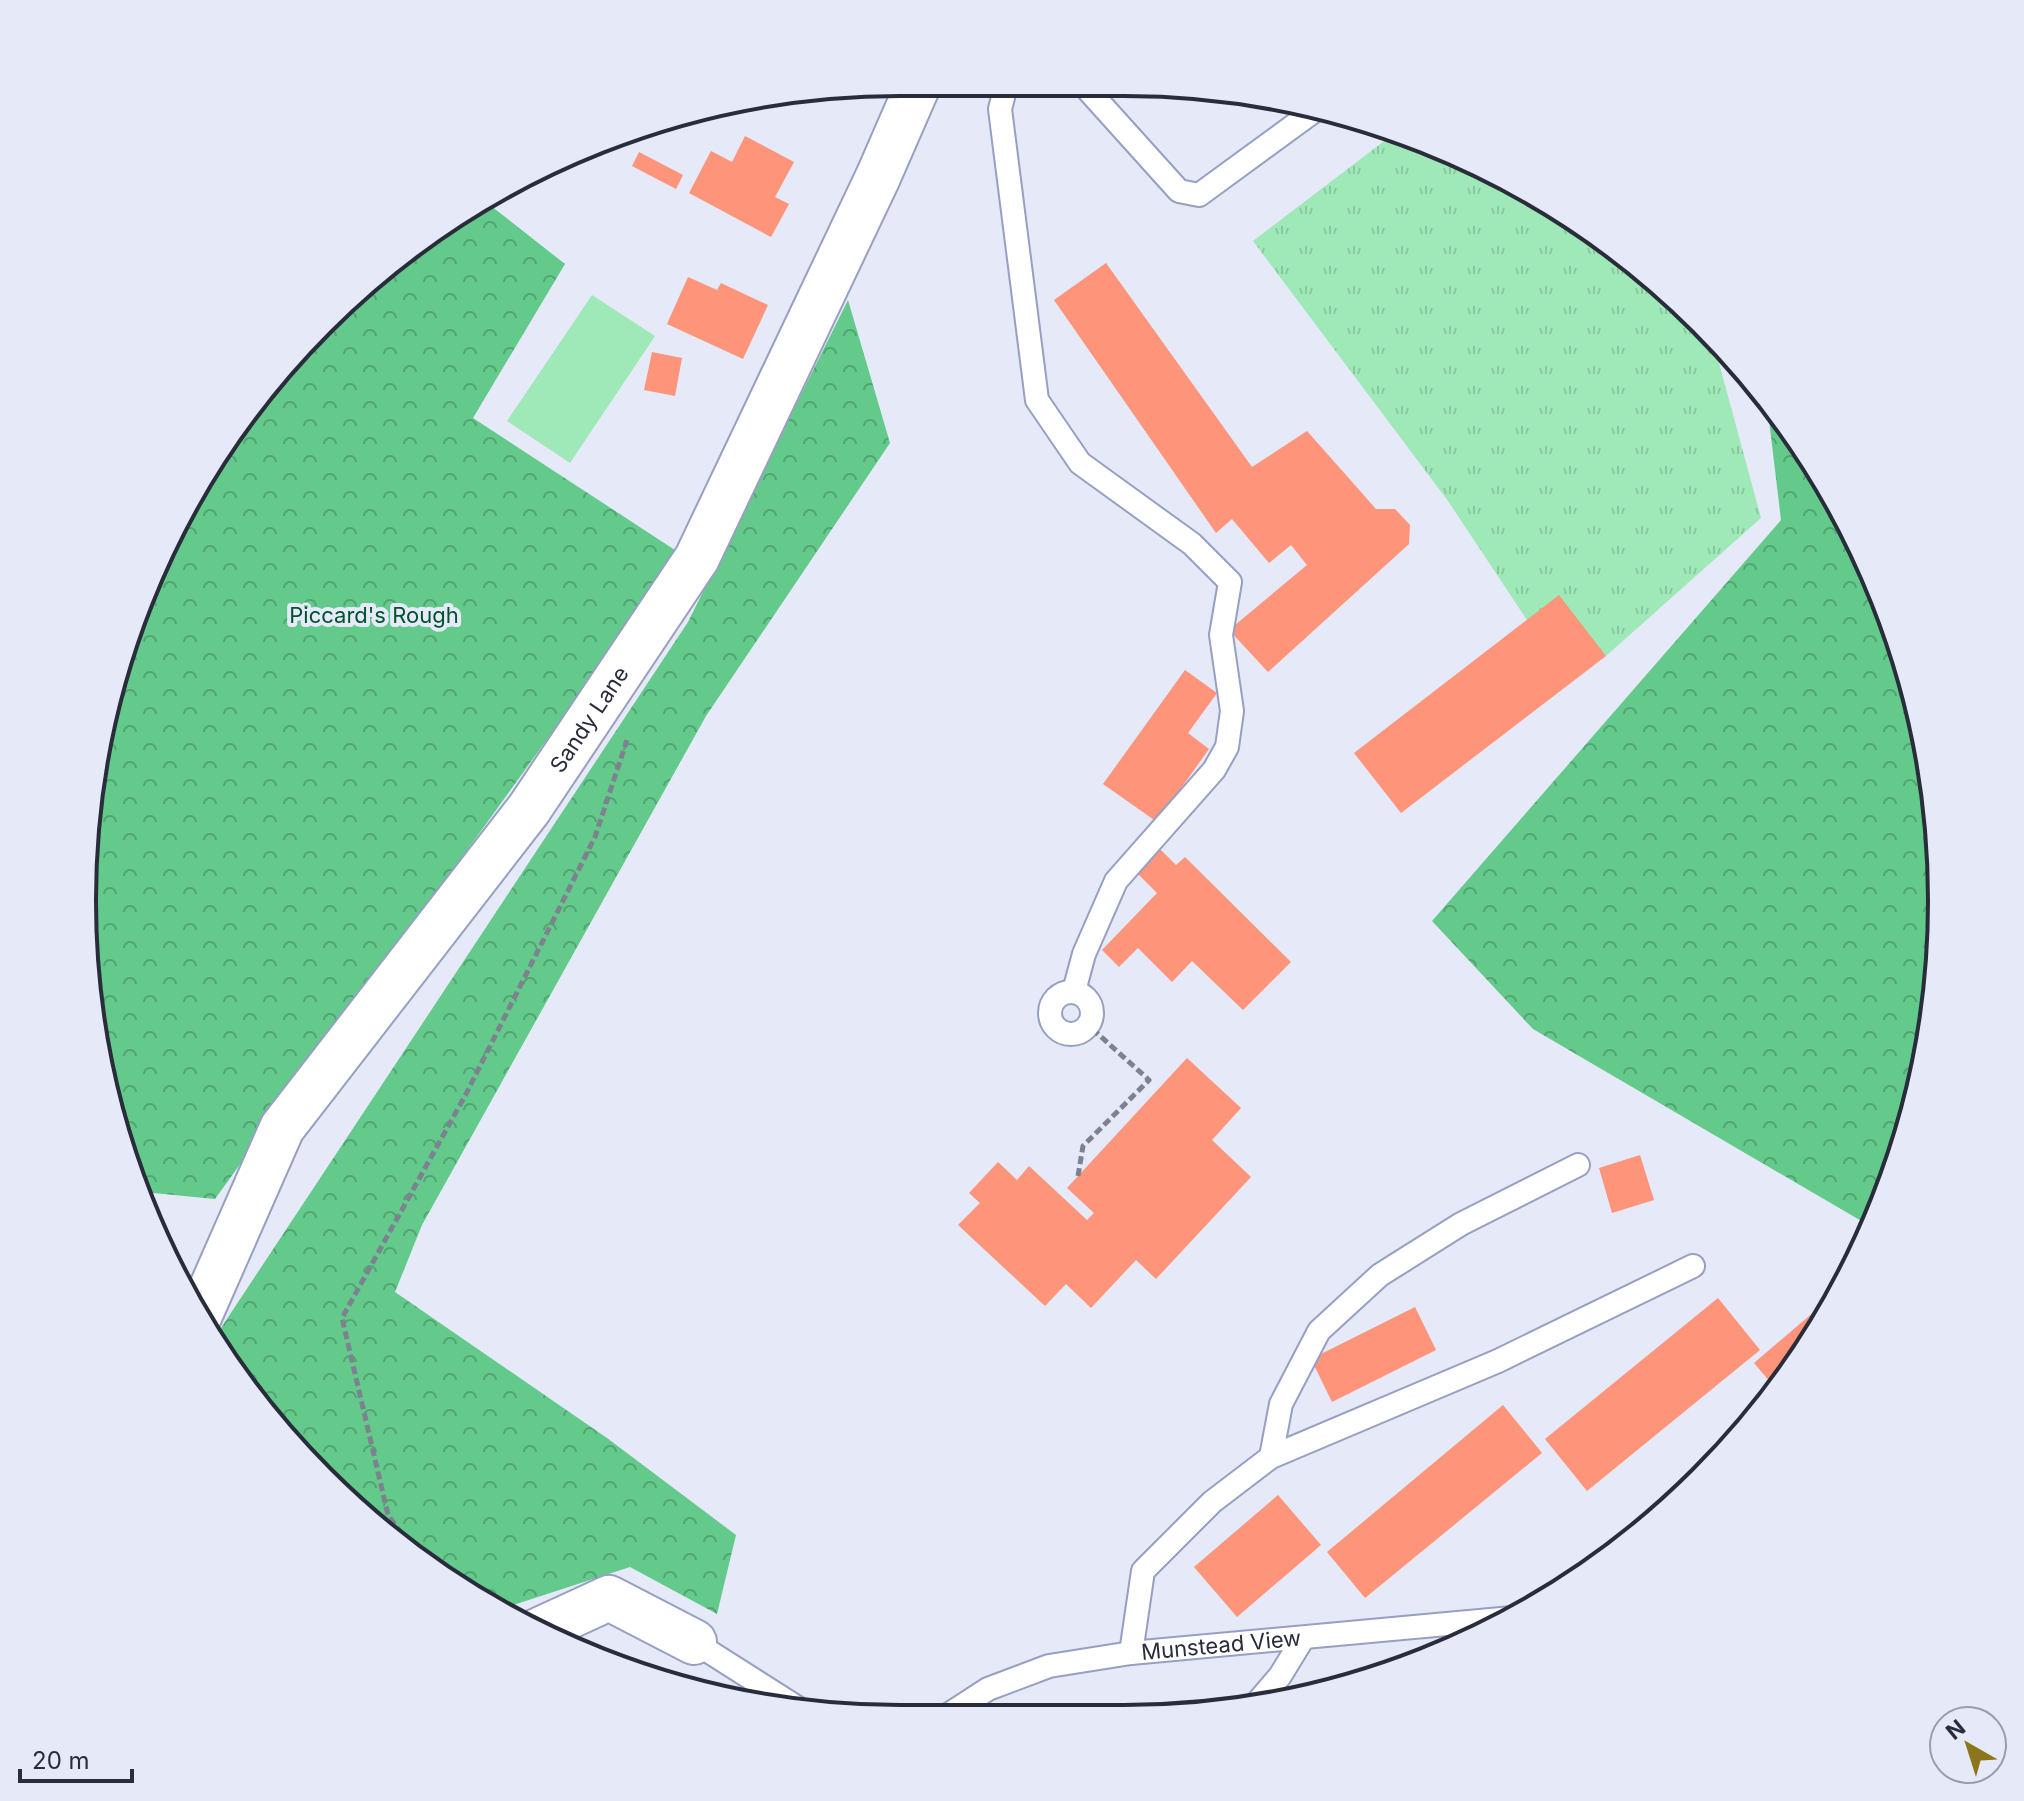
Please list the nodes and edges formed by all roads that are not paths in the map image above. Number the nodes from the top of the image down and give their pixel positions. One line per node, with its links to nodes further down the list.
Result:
1 (913, 96): 8 (street, Sandy Lane)
2 (1003, 96): 5 (lane)
3 (1093, 96): 4 (lane)
4 (1306, 117)
5 (1074, 991): 5 (lane)
6 (1578, 1165): 9 (lane)
7 (1693, 1266): 9 (lane)
8 (205, 1304)
9 (1271, 1457): 14 (lane)
10 (1480, 1621): 12 (lane, Munstead View)
11 (551, 1625): 13 (street)
12 (1302, 1640): 14 (lane, Munstead View); 15 (lane)
13 (694, 1642): 16 (lane)
14 (1131, 1653): 17 (lane, Munstead View)
15 (1266, 1692)
16 (778, 1695)
17 (963, 1705)

